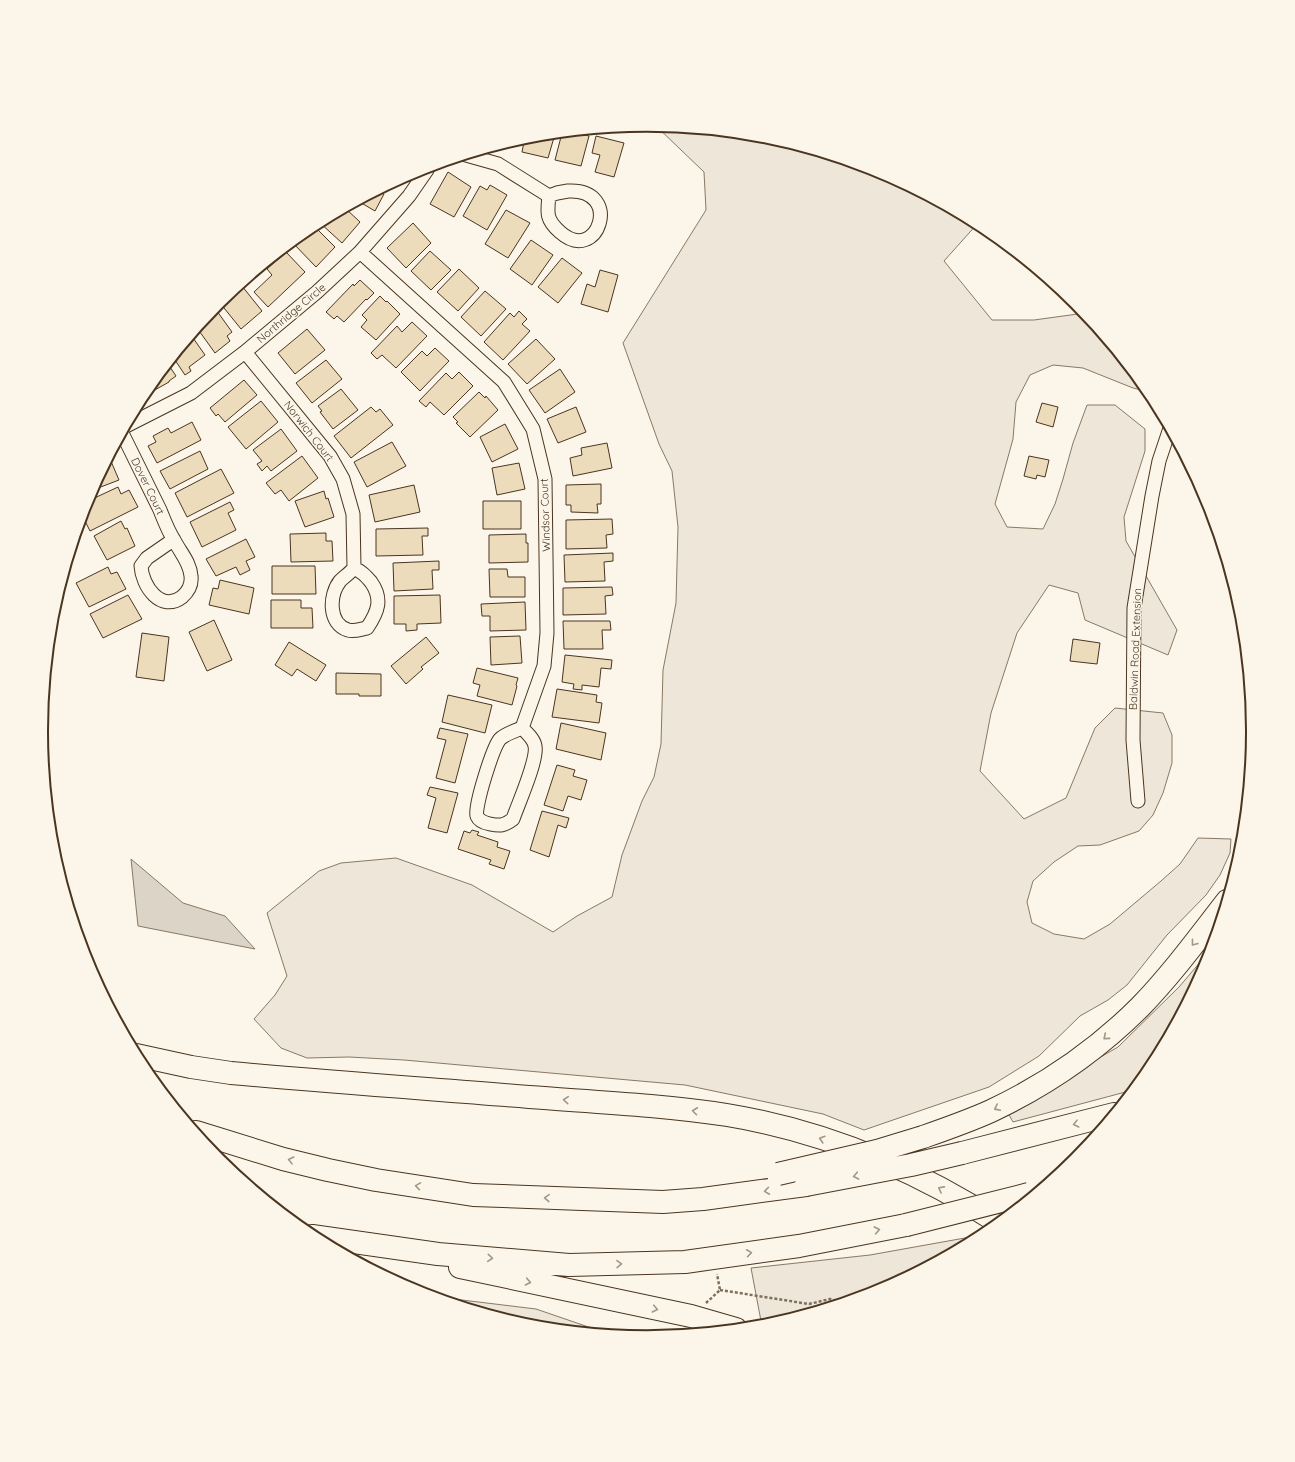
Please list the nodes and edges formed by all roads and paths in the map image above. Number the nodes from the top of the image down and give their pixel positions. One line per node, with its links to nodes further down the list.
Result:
1 (474, 157): 3 (street)
2 (424, 175): 4 (street, Northridge Circle)
3 (549, 196): 3 (street)
4 (360, 252): 5 (street, Northridge Circle); 11 (street, Windsor Court)
5 (245, 352): 6 (street, Northridge Circle); 10 (street, Norwich Court)
6 (134, 422)
7 (1168, 433): 12 (street, Baldwin Road Extension)
8 (124, 438): 9 (street, Dover Court)
9 (173, 540): 9 (street, Dover Court)
10 (354, 568): 10 (street)
11 (522, 728): 11 (street)
12 (1138, 801)
13 (1219, 911): 18 (highway, one-way to 18, bridge)
14 (144, 1057): 19 (highway, one-way to 14)
15 (1106, 1116): 18 (highway, one-way to 18, bridge)
16 (205, 1135): 18 (highway, one-way to 16)
17 (1027, 1195): 22 (highway, one-way to 17, bridge)
18 (586, 1199)
19 (994, 1220)
20 (329, 1238): 22 (highway, one-way to 22)
21 (332, 1240): 25 (highway, one-way to 25)
22 (714, 1258): 23 (path)
23 (720, 1290): 24 (path); 25 (path)
24 (835, 1301)
25 (691, 1316): 26 (highway)
26 (723, 1325)

